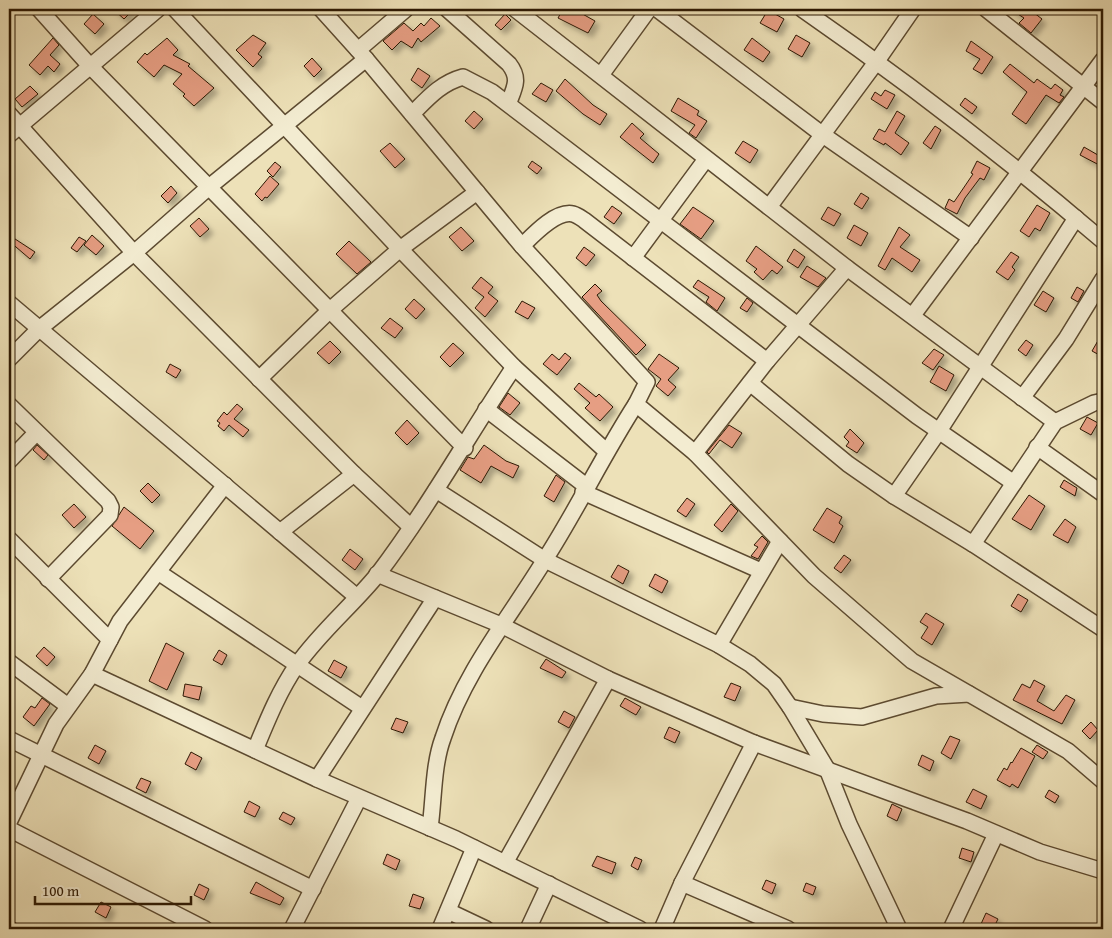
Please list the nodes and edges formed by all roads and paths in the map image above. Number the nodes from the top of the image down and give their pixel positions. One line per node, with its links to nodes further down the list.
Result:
1 (39, 9): 16 (street)
2 (158, 9): 16 (street)
3 (175, 9): 23 (street)
4 (320, 9): 13 (street)
5 (406, 9): 13 (street)
6 (447, 9): 19 (street)
7 (515, 9): 17 (street)
8 (649, 9): 17 (street)
9 (656, 9): 25 (street)
10 (802, 9): 15 (street)
11 (912, 9): 15 (street)
12 (986, 9): 18 (street)
13 (362, 55): 22 (street); 23 (street)
14 (1103, 60): 18 (street)
15 (877, 61): 25 (street); 27 (street)
16 (90, 66): 24 (street); 28 (street)
17 (601, 75): 26 (street)
18 (1084, 86): 20 (street); 27 (street)
19 (508, 102): 22 (street); 32 (street)
20 (1103, 102)
21 (9, 114): 24 (street)
22 (412, 114): 29 (street)
23 (285, 125): 28 (street); 36 (street)
24 (14, 130): 37 (street)
25 (823, 135): 30 (street); 33 (street)
26 (706, 158): 30 (street); 32 (street)
27 (1019, 171): 31 (street); 33 (street)
28 (209, 187): 37 (street); 42 (street)
29 (477, 192): 35 (street); 36 (street)
30 (769, 207): 39 (street)
31 (1076, 218): 34 (street); 48 (street)
32 (660, 220): 38 (street); 44 (street)
33 (971, 238): 43 (street)
34 (1103, 241)
35 (522, 246): 38 (street); 53 (street)
36 (400, 249): 42 (street); 49 (street)
37 (134, 253): 45 (street); 50 (street)
38 (633, 258): 47 (street)
39 (847, 268): 43 (street); 44 (street)
40 (1103, 279): 52 (street)
41 (9, 303): 45 (street)
42 (330, 310): 50 (street); 61 (street)
43 (913, 315): 48 (street)
44 (798, 325): 47 (street); 58 (street)
45 (40, 329): 46 (street); 67 (street)
46 (9, 359)
47 (767, 361): 51 (street)
48 (980, 366): 52 (street); 58 (street)
49 (514, 367): 56 (street); 62 (street)
50 (259, 379): 65 (street)
51 (750, 383): 63 (street); 71 (street)
52 (1022, 398): 57 (street)
53 (636, 404): 62 (street); 63 (street)
54 (1100, 404): 57 (street)
55 (9, 406): 59 (street)
56 (486, 409): 61 (street); 68 (street)
57 (1055, 422): 60 (street)
58 (939, 431): 66 (street); 71 (street)
59 (36, 433): 64 (street); 81 (street)
60 (1037, 446): 66 (street); 70 (street)
61 (465, 448): 69 (street)
62 (606, 451): 68 (street)
63 (695, 453): 75 (street)
64 (9, 462)
65 (354, 474): 72 (street); 73 (street)
66 (1014, 483): 76 (street)
67 (225, 485): 73 (street); 79 (street)
68 (584, 489): 77 (street); 78 (street)
69 (436, 490): 72 (street); 77 (street)
70 (1103, 494)
71 (894, 496): 76 (street)
72 (411, 527): 80 (street)
73 (280, 532): 82 (street)
74 (9, 539): 81 (street)
75 (780, 541): 78 (street); 92 (street)
76 (973, 544): 85 (street)
77 (545, 560): 84 (street); 87 (street)
78 (761, 571): 87 (street)
79 (158, 572): 86 (street); 89 (street)
80 (378, 574): 82 (street); 83 (street)
81 (48, 579): 86 (street)
82 (358, 597): 89 (street)
83 (435, 598): 84 (street); 95 (street)
84 (501, 626): 91 (street); 105 (street)
85 (1103, 629)
86 (110, 640): 90 (street)
87 (718, 644): 94 (street)
88 (9, 662): 93 (street)
89 (298, 664): 95 (street); 98 (street)
90 (92, 674): 93 (street); 98 (street)
91 (608, 679): 97 (street); 109 (street)
92 (970, 694): 94 (street); 102 (street)
93 (68, 706): 99 (street)
94 (790, 707): 100 (street)
95 (362, 708): 101 (street)
96 (9, 739): 99 (street)
97 (754, 743): 100 (street); 111 (street)
98 (255, 750): 101 (street)
99 (40, 755): 104 (street); 113 (street)
100 (827, 769): 107 (street); 123 (street)
101 (317, 780): 103 (street)
102 (1103, 781)
103 (359, 798): 105 (street); 113 (street)
104 (9, 822)
105 (430, 828): 108 (street)
106 (9, 829): 115 (street)
107 (996, 834): 110 (street); 124 (street)
108 (474, 848): 109 (street); 114 (street)
109 (505, 862): 112 (street)
110 (1103, 871)
111 (682, 882): 121 (street); 122 (street)
112 (549, 884): 119 (street); 120 (street)
113 (312, 889): 116 (street)
114 (448, 911): 117 (street); 118 (street)
115 (205, 929)
116 (292, 929)
117 (440, 929)
118 (486, 929)
119 (528, 929)
120 (640, 929)
121 (662, 929)
122 (788, 929)
123 (899, 929)
124 (951, 929)

